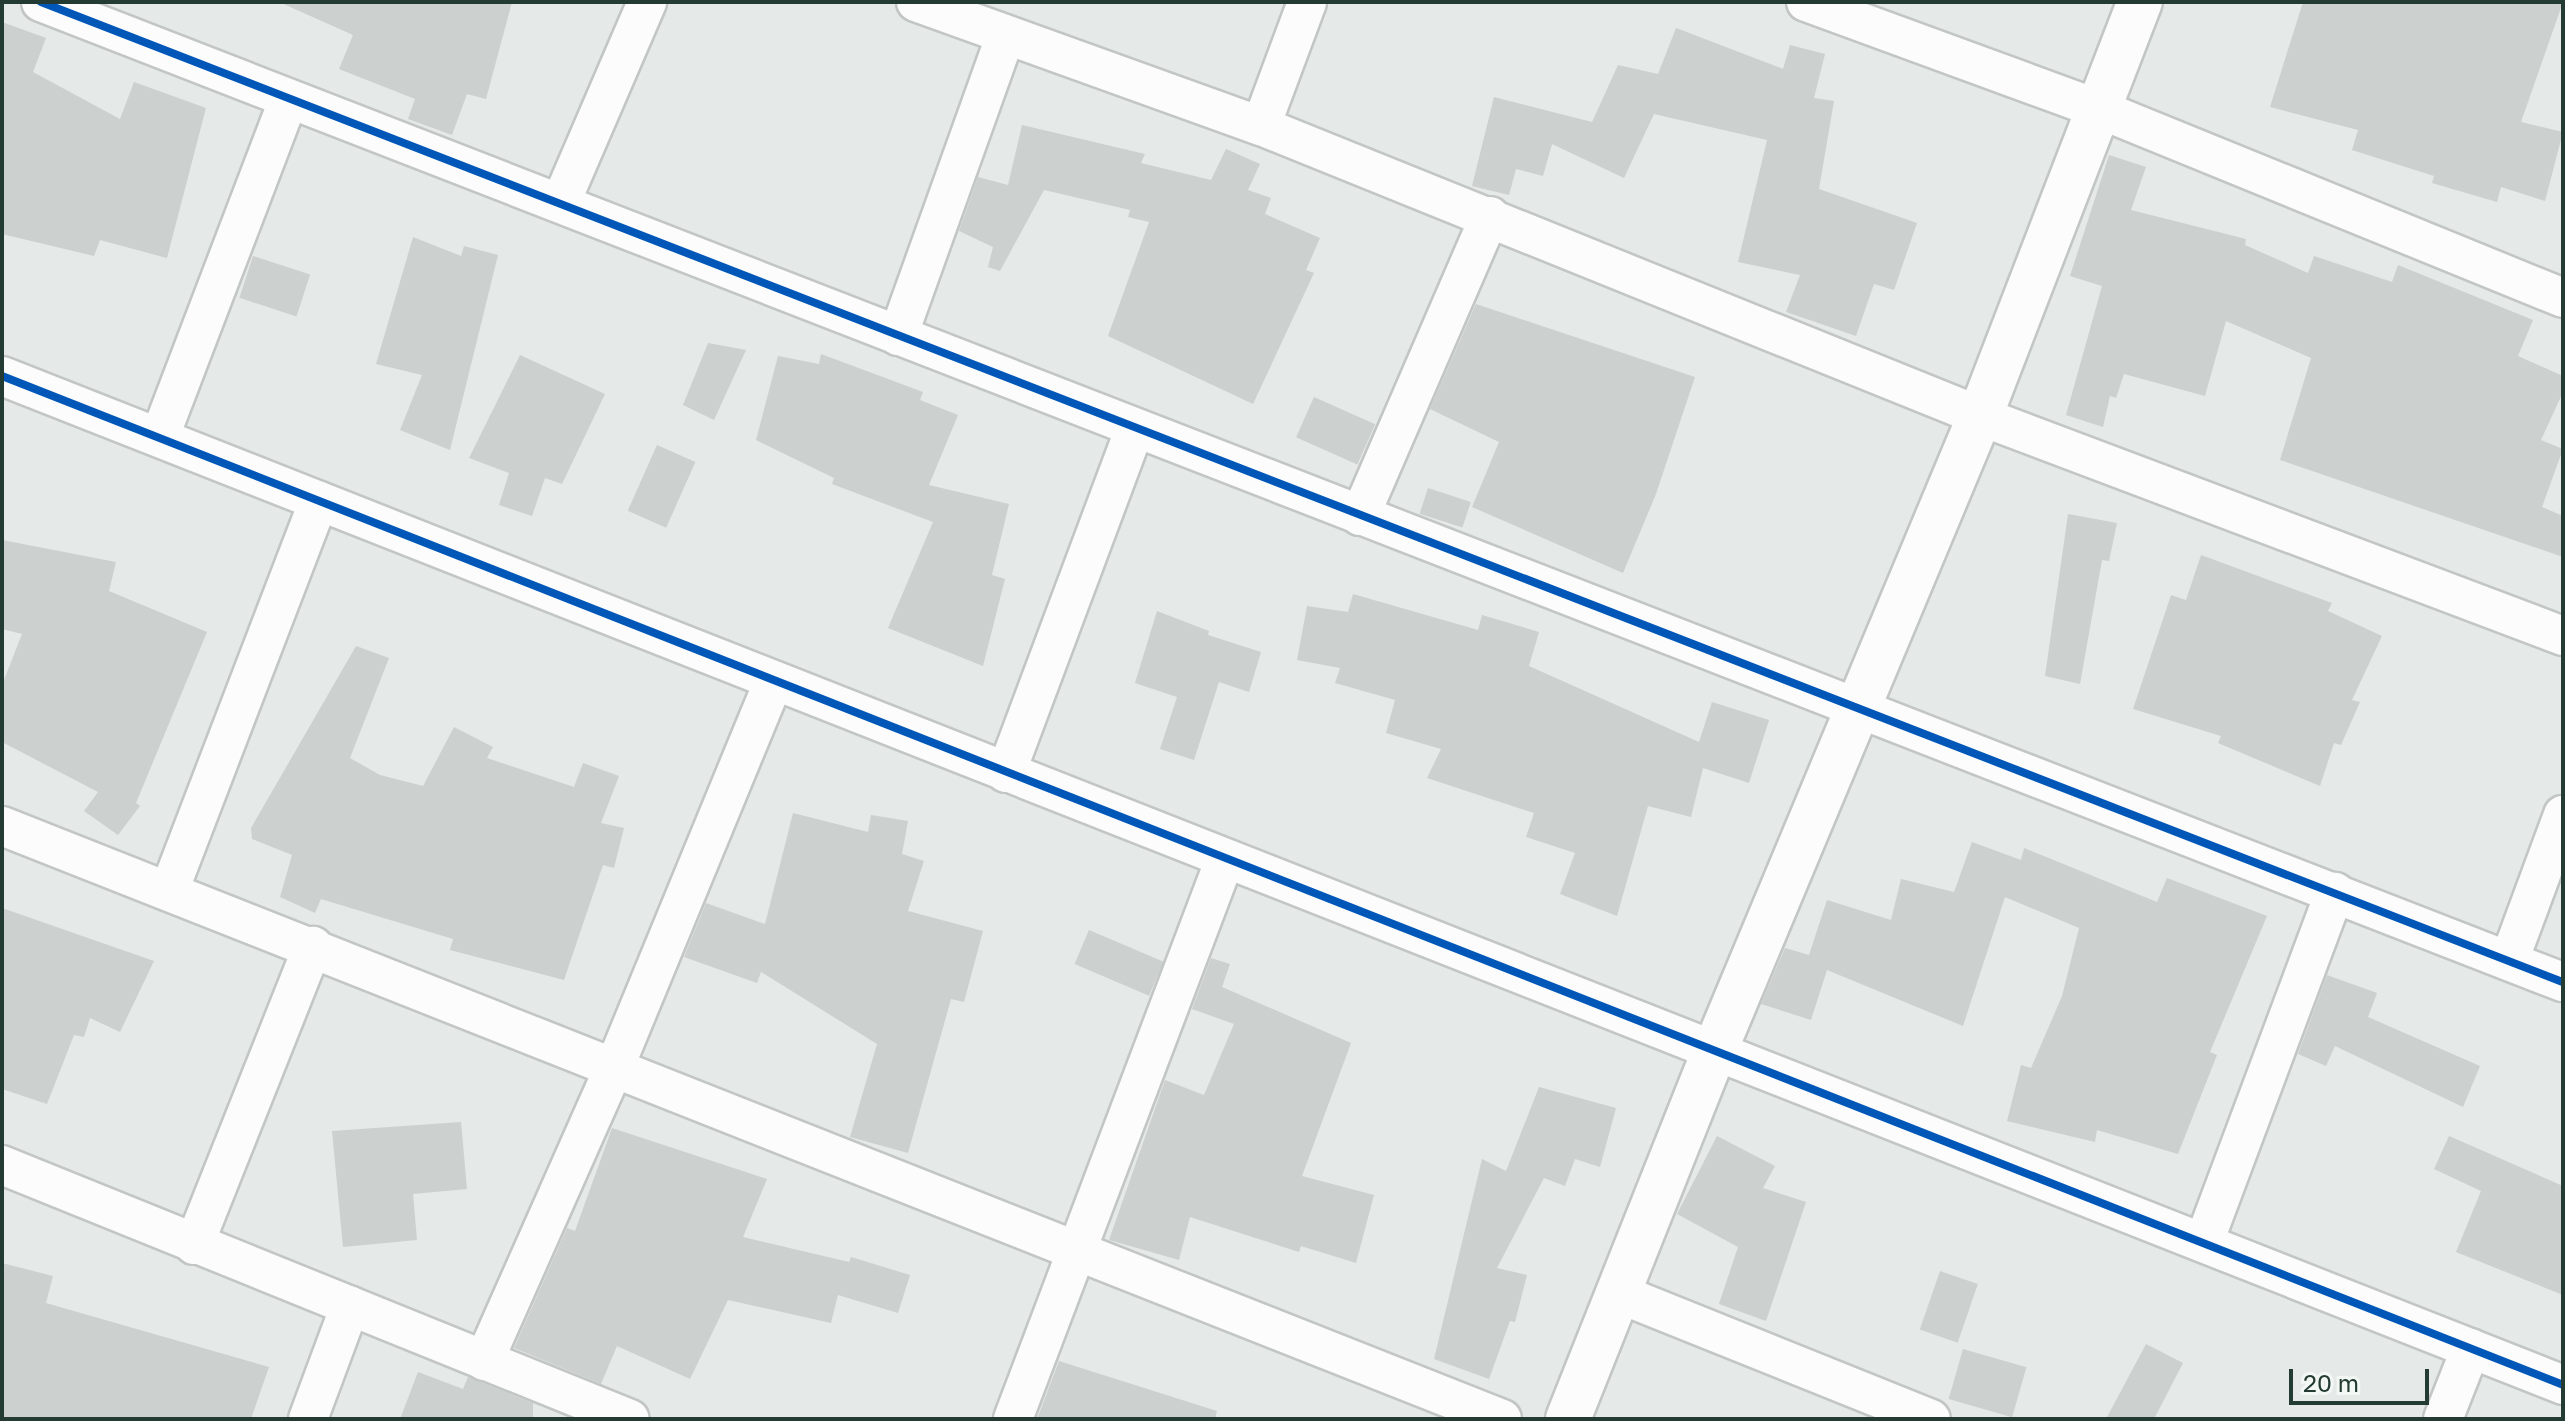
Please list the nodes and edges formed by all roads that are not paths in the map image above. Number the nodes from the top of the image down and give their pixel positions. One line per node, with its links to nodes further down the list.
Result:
1 (41, 2): 8 (street)
2 (647, 2): 11 (street)
3 (916, 2): 7 (street)
4 (1307, 2): 10 (street)
5 (1806, 2): 9 (street)
6 (2140, 2): 9 (street)
7 (1005, 37): 10 (street); 14 (street)
8 (289, 99): 11 (street); 18 (street)
9 (2099, 109): 13 (street); 16 (street)
10 (1261, 126): 12 (street)
11 (561, 202): 14 (street)
12 (1490, 216): 16 (street); 20 (street)
13 (2563, 298)
14 (898, 336): 17 (street)
15 (2, 376): 18 (street)
16 (1980, 416): 21 (street); 23 (street)
17 (1135, 428): 20 (street); 24 (street)
18 (160, 436): 19 (street)
19 (319, 501): 22 (street); 28 (street)
20 (1360, 516): 23 (street)
21 (2563, 636)
22 (774, 681): 24 (street); 34 (street)
23 (1857, 704): 29 (street); 33 (street)
24 (1006, 773): 27 (street)
25 (2563, 815): 31 (street)
26 (2, 826): 28 (street)
27 (1225, 859): 33 (street); 38 (street)
28 (169, 891): 30 (street)
29 (2335, 892): 31 (street); 36 (street)
30 (313, 946): 34 (street); 37 (street)
31 (2509, 961): 32 (street)
32 (2563, 982)
33 (1715, 1050): 36 (street); 39 (street)
34 (615, 1066): 38 (street); 42 (street)
35 (2, 1165): 37 (street)
36 (2204, 1242): 41 (street)
37 (194, 1245): 40 (street)
38 (1079, 1254): 46 (street); 47 (street)
39 (1620, 1294): 48 (street); 49 (street)
40 (350, 1306): 42 (street); 44 (street)
41 (2471, 1348): 43 (street); 50 (street)
42 (484, 1361): 45 (street)
43 (2563, 1385)
44 (308, 1419)
45 (630, 1419)
46 (1013, 1419)
47 (1502, 1419)
48 (1568, 1419)
49 (1931, 1419)
50 (2443, 1419)

